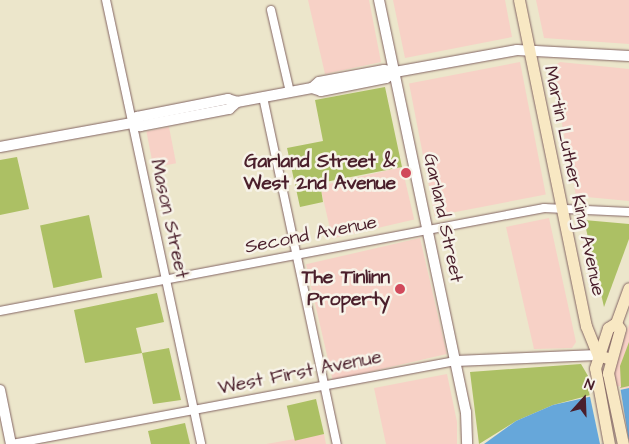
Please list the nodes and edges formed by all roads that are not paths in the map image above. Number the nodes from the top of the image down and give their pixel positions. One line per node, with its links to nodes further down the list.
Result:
1 (106, 0): 10 (street, Mason Street)
2 (379, 0): 7 (street, Garland Street)
3 (518, 0): 5 (main road, Martin Luther King Avenue)
4 (271, 10): 8 (street)
5 (529, 50): 6 (street); 7 (street); 12 (main road, Martin Luther King Avenue)
6 (629, 56)
7 (394, 72): 8 (street); 14 (street, Garland Street)
8 (290, 92): 9 (street)
9 (263, 97): 10 (street); 15 (street)
10 (132, 122): 11 (street); 16 (street, Mason Street)
11 (0, 147)
12 (562, 206): 13 (street, Second Avenue); 14 (street, Second Avenue); 20 (main road, Martin Luther King Avenue)
13 (629, 212)
14 (428, 229): 15 (street, Second Avenue); 22 (street, Garland Street)
15 (296, 254): 16 (street, Second Avenue); 23 (street)
16 (166, 280): 18 (street, Second Avenue); 25 (street, Mason Street)
17 (629, 288): 19 (main road)
18 (0, 311)
19 (616, 323): 20 (main road); 21 (main road)
20 (598, 355): 21 (main road); 22 (street, West First Avenue); 30 (main road)
21 (610, 359): 31 (main road)
22 (455, 360): 23 (street, West First Avenue); 29 (street, Garland Street)
23 (325, 386): 25 (street, West First Avenue); 28 (street)
24 (0, 390): 26 (street)
25 (194, 411): 26 (street, West First Avenue); 27 (street, Mason Street)
26 (12, 444)
27 (201, 444)
28 (337, 444)
29 (467, 444)
30 (609, 444)
31 (623, 444)

